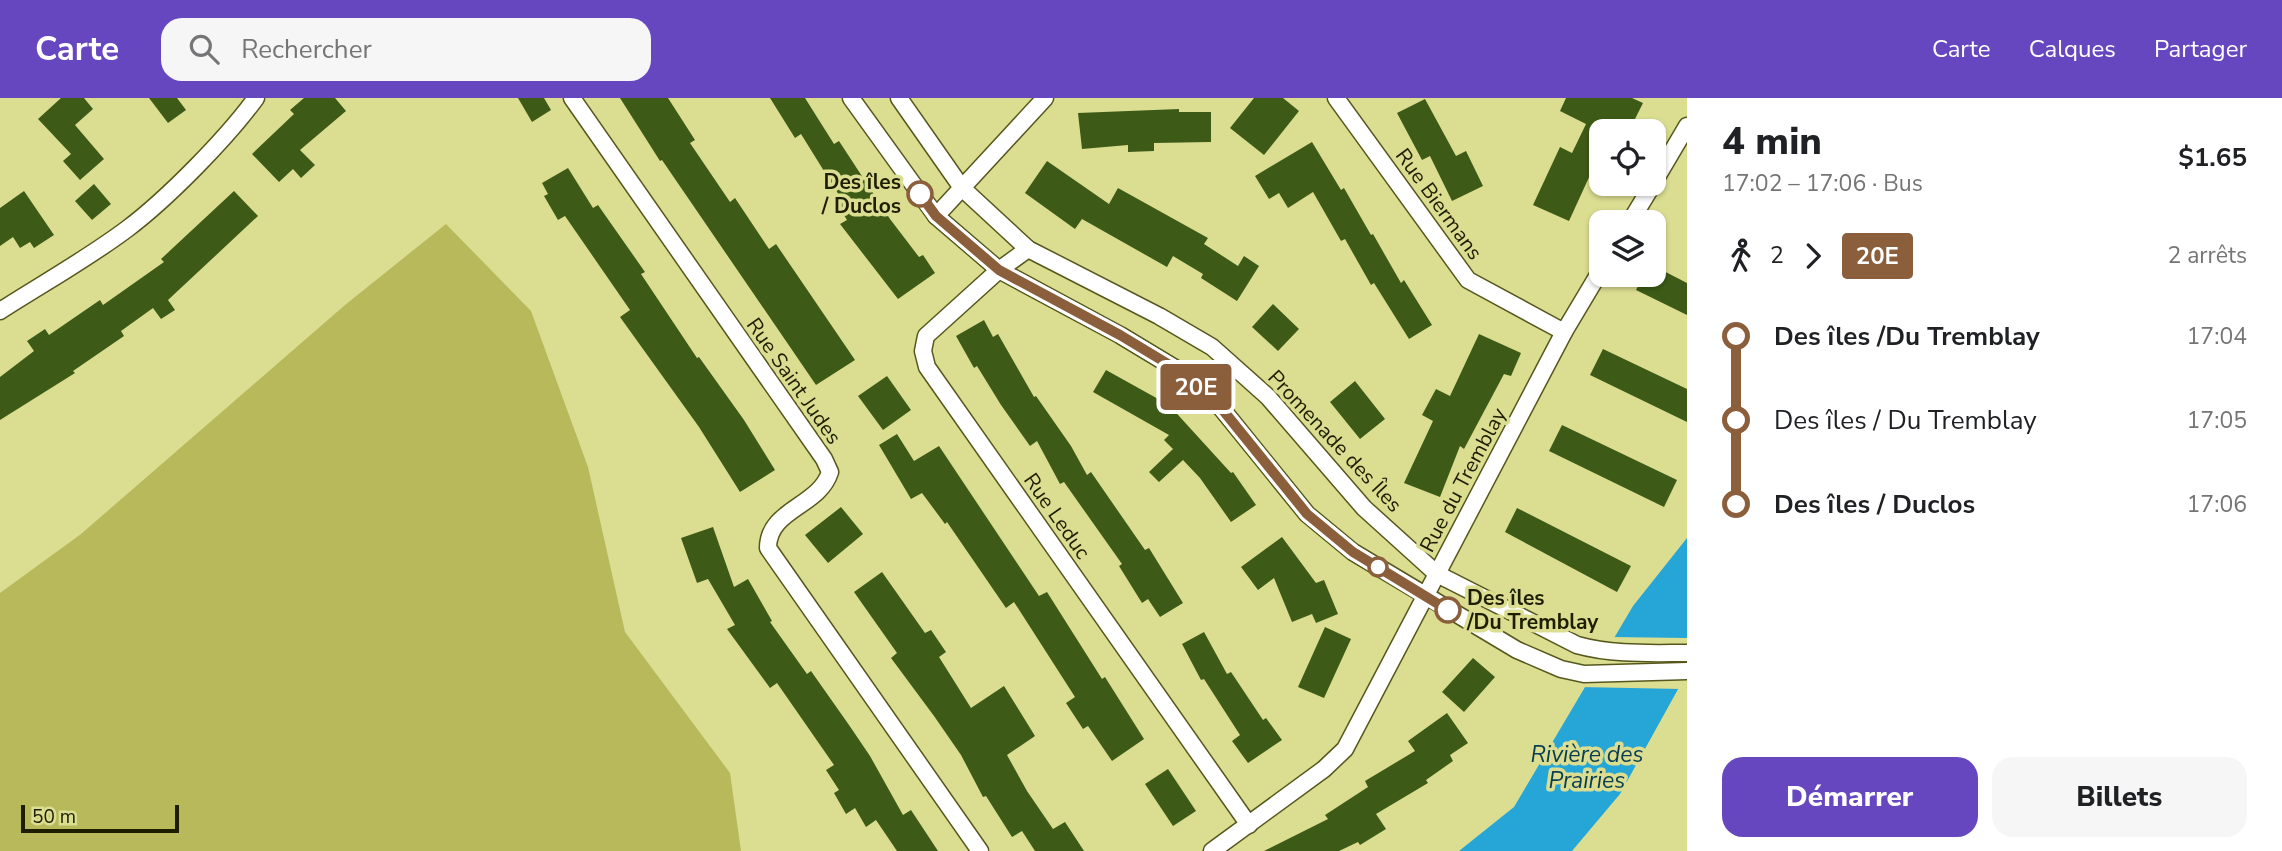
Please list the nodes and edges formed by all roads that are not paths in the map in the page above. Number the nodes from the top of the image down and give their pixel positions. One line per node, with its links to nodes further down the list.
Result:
1 (256, 98): 14 (street)
2 (572, 98): 21 (street, Rue Saint Judes)
3 (851, 98): 10 (street)
4 (899, 98): 9 (street, Promenade des Îles)
5 (1045, 98): 9 (street)
6 (1336, 98): 15 (street, Rue Biermans)
7 (1687, 126): 8 (street)
8 (1666, 161)
9 (962, 188): 10 (street); 11 (street, Promenade des Îles)
10 (936, 216): 12 (street)
11 (1028, 249): 12 (street, Rue Leduc); 16 (street, Promenade des Îles)
12 (999, 270): 17 (street); 20 (street, Rue Leduc)
13 (1591, 287): 15 (street, Rue du Tremblay)
14 (0, 311)
15 (1564, 332): 16 (street, Rue du Tremblay)
16 (1437, 574): 17 (street, Rue du Tremblay); 18 (street, Promenade des Îles)
17 (1426, 597): 19 (street); 20 (street, Rue du Tremblay)
18 (1687, 653)
19 (1687, 671)
20 (1249, 825): 22 (street, Rue du Tremblay)
21 (980, 851)
22 (1212, 851)

